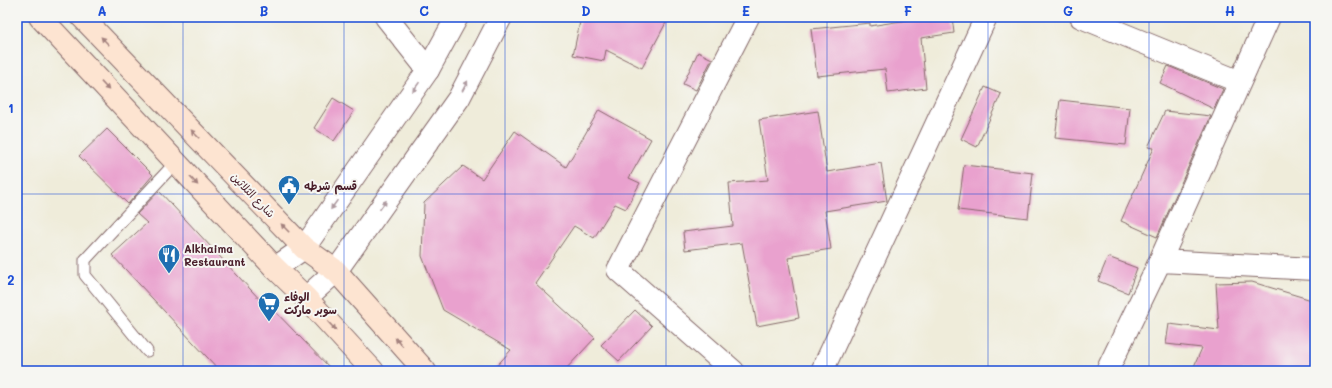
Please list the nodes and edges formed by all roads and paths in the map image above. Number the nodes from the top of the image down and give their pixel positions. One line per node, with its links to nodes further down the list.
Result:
1 (40, 17): 12 (main road, one-way to 12)
2 (82, 17): 13 (main road, شارع الثلاثين, one-way to 2)
3 (386, 17): 10 (street)
4 (457, 17): 10 (street)
5 (501, 17): 17 (street, one-way to 5)
6 (748, 17): 22 (street)
7 (986, 17): 23 (street)
8 (1081, 17): 11 (street)
9 (1269, 17): 11 (street)
10 (428, 70): 13 (street, one-way to 13)
11 (1240, 82): 14 (street)
12 (176, 162): 15 (main road, one-way to 15); 19 (lane)
13 (304, 248): 15 (street); 17 (main road, شارع الثلاثين)
14 (1160, 261): 16 (street); 24 (street)
15 (275, 268): 18 (main road)
16 (1315, 270)
17 (336, 271): 18 (street); 21 (main road, شارع الثلاثين, one-way to 17)
18 (306, 298): 20 (main road, one-way to 20)
19 (147, 350)
20 (373, 371)
21 (425, 371)
22 (733, 371)
23 (822, 371)
24 (1107, 371)

